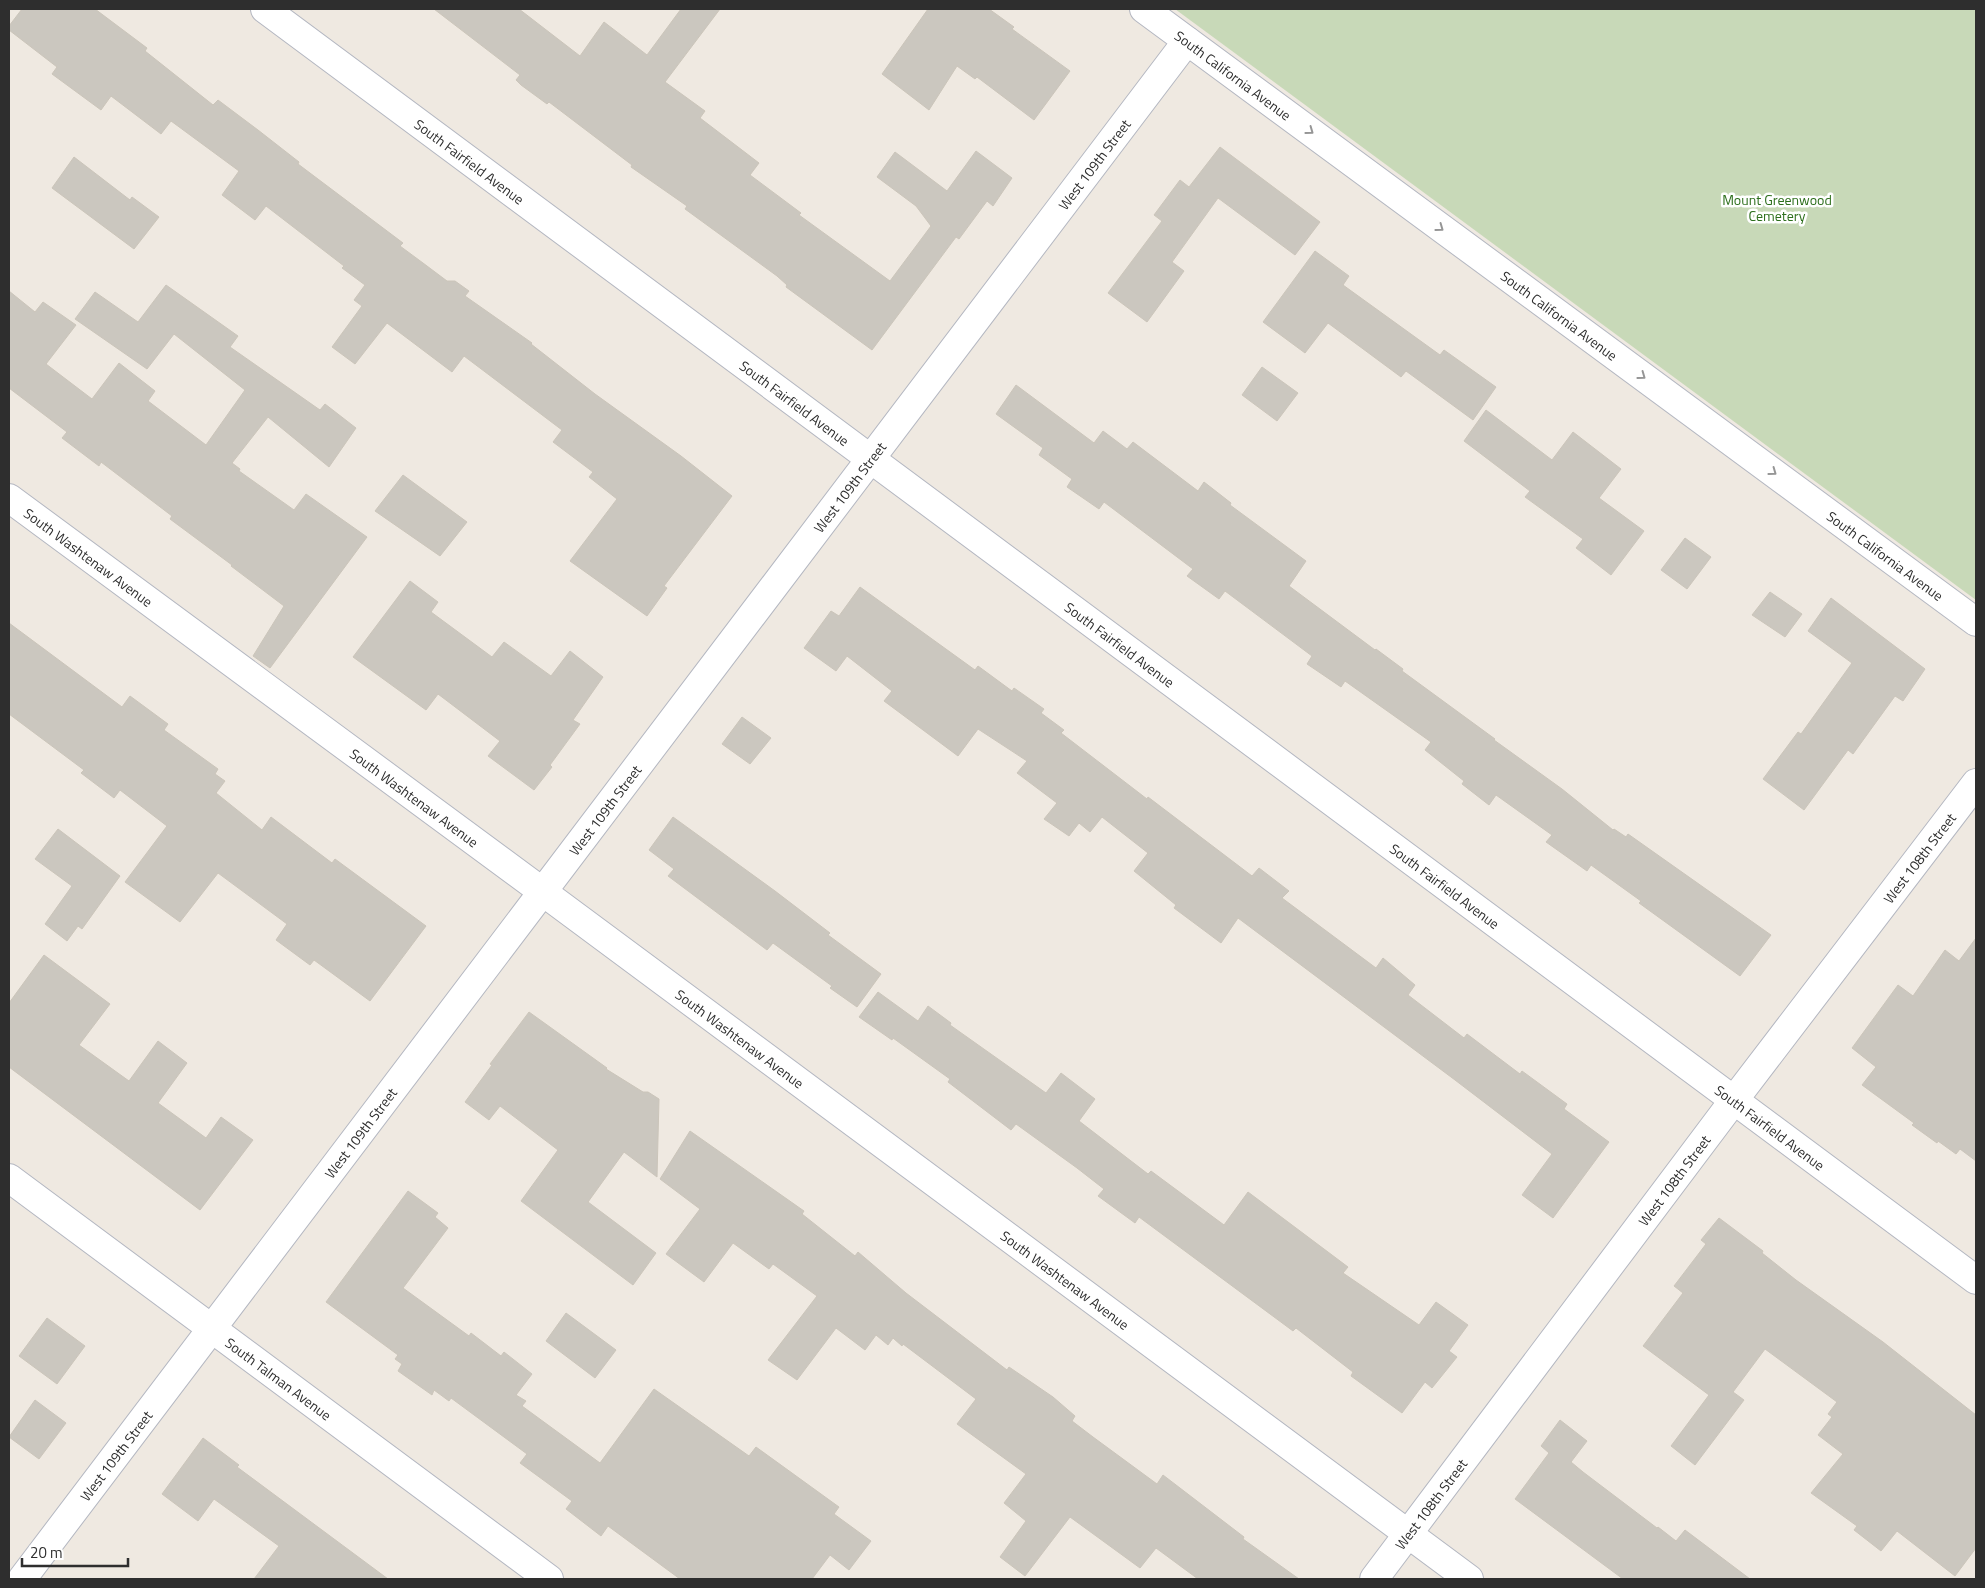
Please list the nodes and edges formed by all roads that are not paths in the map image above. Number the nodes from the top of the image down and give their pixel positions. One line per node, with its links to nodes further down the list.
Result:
1 (265, 9): 4 (street, South Fairfield Avenue)
2 (1144, 9): 3 (street, South California Avenue)
3 (1187, 41): 4 (street, West 109th Street); 6 (street, South California Avenue, one-way to 6)
4 (870, 459): 8 (street, West 109th Street); 9 (street, South Fairfield Avenue)
5 (9, 498): 8 (street, South Washtenaw Avenue)
6 (1976, 622)
7 (1976, 783): 9 (street, West 108th Street)
8 (543, 892): 12 (street, West 109th Street); 13 (street, South Washtenaw Avenue)
9 (1734, 1100): 11 (street, South Fairfield Avenue); 13 (street, West 108th Street)
10 (9, 1178): 12 (street, South Talman Avenue)
11 (1976, 1280)
12 (212, 1329): 14 (street, West 109th Street); 15 (street, South Talman Avenue)
13 (1408, 1534): 16 (street, West 108th Street); 17 (street, South Washtenaw Avenue)
14 (22, 1579)
15 (549, 1579)
16 (1374, 1579)
17 (1469, 1579)

